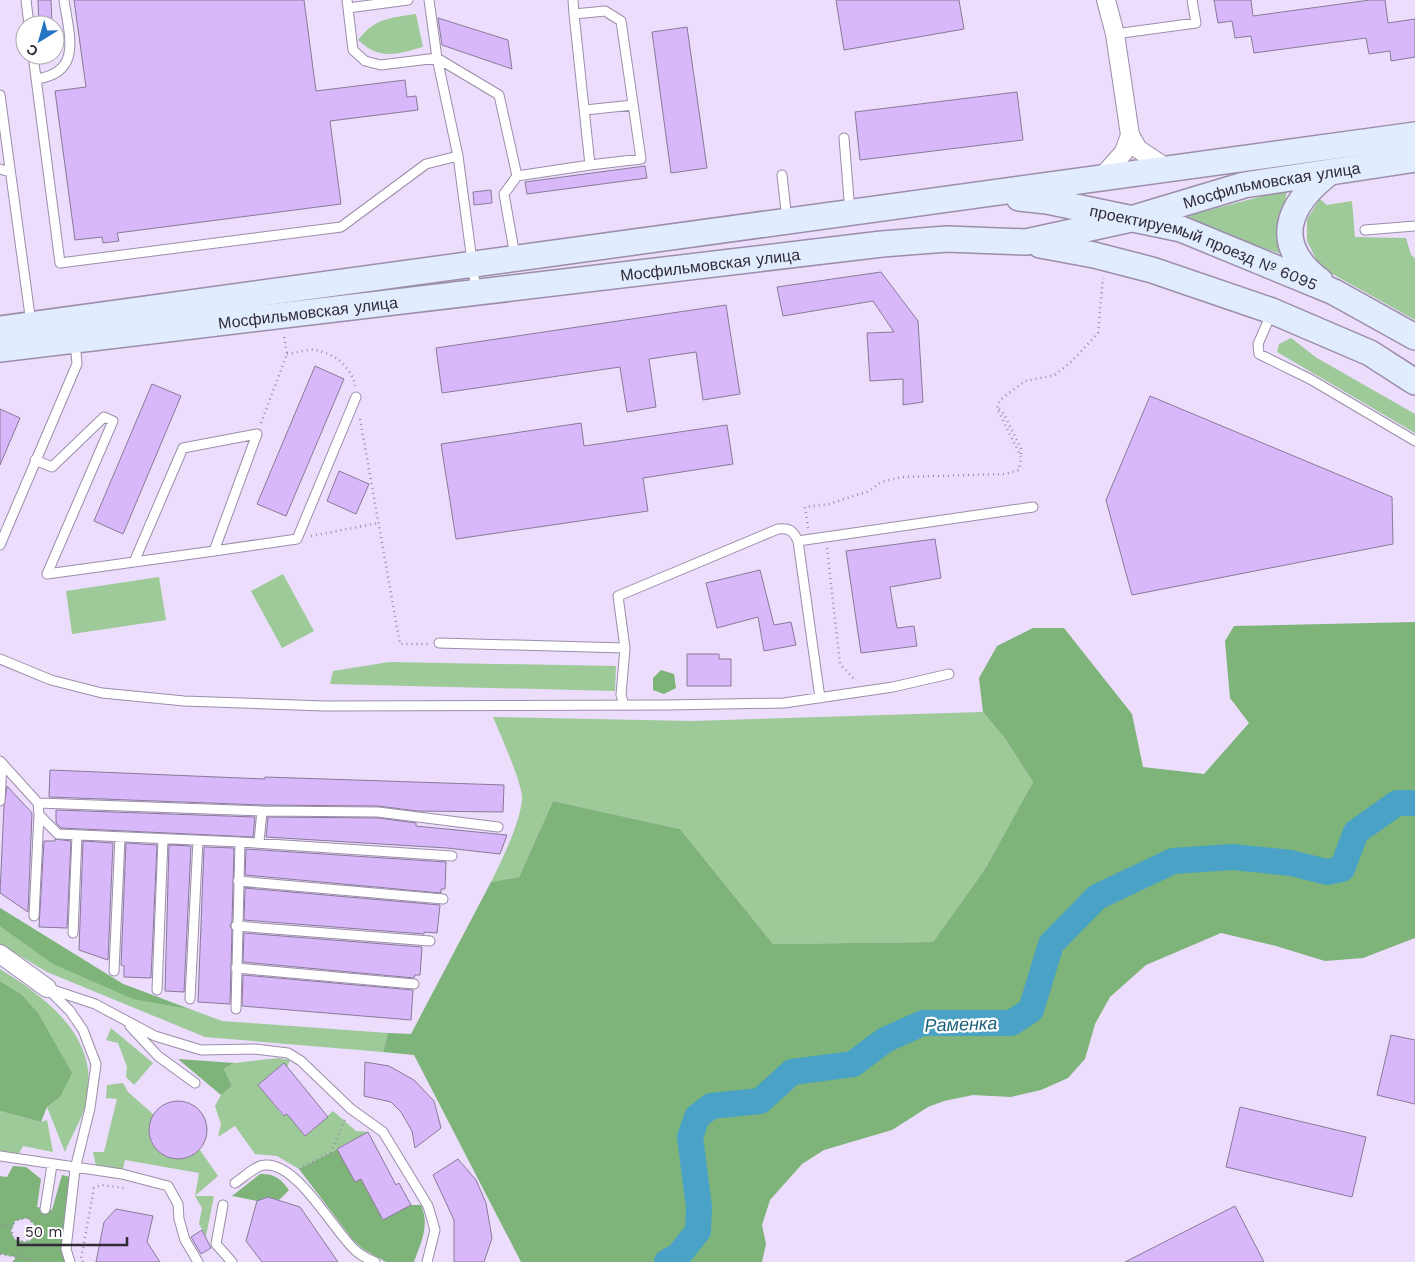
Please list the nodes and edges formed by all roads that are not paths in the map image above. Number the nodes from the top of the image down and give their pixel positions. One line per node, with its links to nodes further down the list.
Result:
1 (26, 0): 10 (lane)
2 (64, 0): 14 (lane)
3 (408, 0): 8 (lane)
4 (429, 0): 12 (lane)
5 (573, 0): 9 (lane)
6 (1106, 0): 11 (street)
7 (1192, 0): 11 (lane)
8 (347, 4): 12 (lane)
9 (574, 14): 16 (lane); 17 (lane)
10 (28, 15)
11 (1115, 34): 19 (street)
12 (437, 58): 21 (lane); 29 (lane)
13 (34, 65): 14 (lane)
14 (36, 79): 21 (lane)
15 (0, 94): 26 (lane)
16 (634, 105): 17 (lane); 23 (lane)
17 (585, 110): 23 (lane)
18 (1415, 134): 25 (main road, Мосфильмовская улица)
19 (1130, 135): 25 (street); 30 (street)
20 (844, 138): 32 (lane)
21 (458, 156): 40 (lane)
22 (1415, 159): 27 (main road, Мосфильмовская улица)
23 (590, 165): 29 (lane)
24 (0, 169): 26 (lane)
25 (1168, 169): 30 (main road, Мосфильмовская улица)
26 (10, 172): 46 (lane)
27 (1330, 172): 33 (main road, Мосфильмовская улица); 43 (main road)
28 (782, 175): 34 (lane)
29 (517, 176): 39 (lane)
30 (1101, 178): 31 (main road, Мосфильмовская улица)
31 (981, 194): 32 (main road, Мосфильмовская улица); 33 (main road, проектируемый проезд № 6095)
32 (850, 212): 34 (main road, Мосфильмовская улица)
33 (1131, 219): 37 (main road, Мосфильмовская улица); 43 (main road, проектируемый проезд № 6095)
34 (787, 221): 38 (main road, Мосфильмовская улица)
35 (1415, 226): 36 (lane)
36 (1365, 230)
37 (1026, 242): 41 (main road, Мосфильмовская улица); 44 (main road)
38 (597, 248): 39 (main road, Мосфильмовская улица); 41 (main road)
39 (515, 259): 40 (main road, Мосфильмовская улица)
40 (472, 265): 42 (lane); 46 (main road, Мосфильмовская улица)
41 (600, 277): 42 (main road, Мосфильмовская улица)
42 (476, 291): 48 (main road, Мосфильмовская улица)
43 (1334, 292): 47 (main road, проектируемый проезд № 6095)
44 (1272, 311): 50 (main road); 52 (lane)
45 (0, 329): 46 (main road, Мосфильмовская улица)
46 (33, 335): 48 (main road, Мосфильмовская улица); 49 (main road, Мосфильмовская улица)
47 (1415, 337)
48 (76, 340): 53 (lane)
49 (0, 349)
50 (1415, 382)
51 (356, 397): 57 (lane)
52 (1415, 441)
53 (35, 460): 56 (lane); 58 (lane)
54 (1033, 507): 55 (lane)
55 (798, 541): 60 (lane); 63 (lane)
56 (0, 545)
57 (214, 551): 58 (lane); 58 (lane)
58 (134, 562)
59 (439, 643): 60 (lane)
60 (625, 648): 64 (lane)
61 (0, 658): 64 (lane)
62 (949, 674): 63 (lane)
63 (820, 698): 64 (lane)
64 (624, 705)
65 (1, 762): 66 (lane); 67 (lane)
66 (0, 801)
67 (38, 803): 68 (lane); 69 (lane)
68 (262, 811): 70 (lane); 76 (lane)
69 (39, 815): 71 (lane); 80 (lane)
70 (498, 827)
71 (77, 835): 72 (lane); 82 (lane)
72 (120, 837): 73 (lane); 86 (lane)
73 (163, 839): 74 (lane); 89 (lane)
74 (198, 840): 75 (lane); 90 (lane)
75 (240, 842): 76 (lane); 78 (lane)
76 (259, 842): 77 (lane)
77 (452, 856)
78 (238, 881): 79 (lane); 81 (lane)
79 (443, 899)
80 (34, 916)
81 (236, 926): 83 (lane); 85 (lane)
82 (73, 933)
83 (430, 941)
84 (0, 954): 88 (street)
85 (236, 968): 87 (lane); 91 (lane)
86 (114, 971)
87 (414, 984)
88 (47, 988): 92 (lane); 96 (lane)
89 (157, 990)
90 (190, 998)
91 (236, 1009)
92 (126, 1022): 93 (lane); 104 (lane)
93 (195, 1083)
94 (0, 1156): 95 (lane)
95 (52, 1165): 96 (lane); 99 (lane)
96 (75, 1169): 100 (lane); 101 (lane)
97 (236, 1183): 103 (lane)
98 (223, 1205): 102 (lane)
99 (45, 1208)
100 (70, 1262)
101 (198, 1262)
102 (232, 1262)
103 (375, 1262)
104 (427, 1262)

